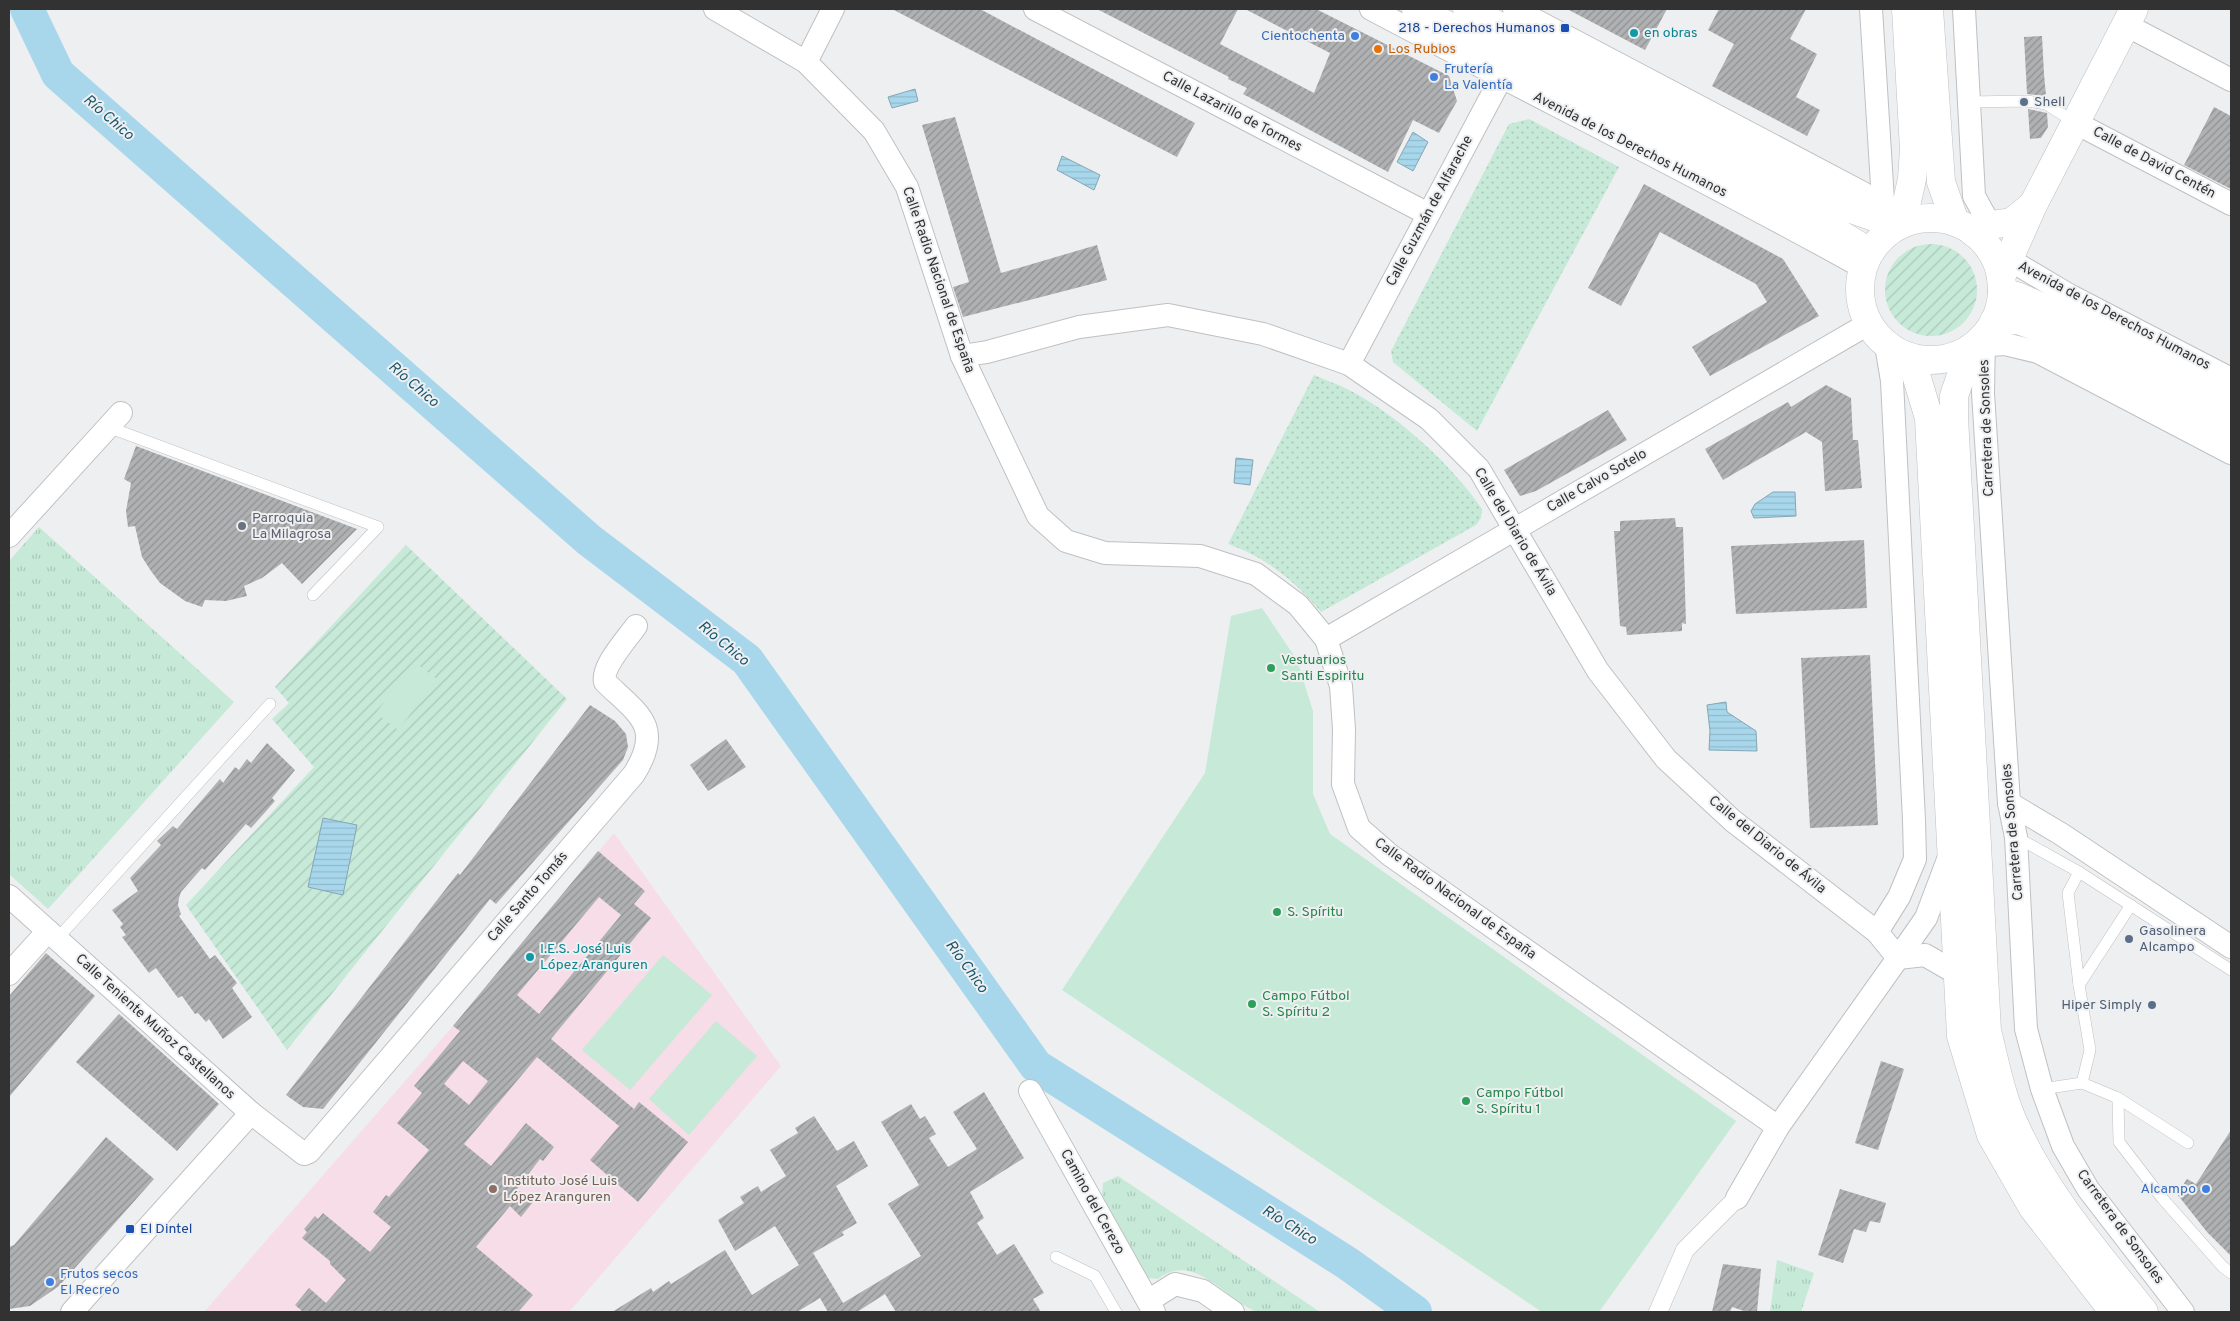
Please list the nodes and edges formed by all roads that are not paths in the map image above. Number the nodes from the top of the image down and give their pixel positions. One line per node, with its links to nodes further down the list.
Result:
1 (715, 9): 13 (street, Calle Radio Nacional de España)
2 (833, 9): 13 (street)
3 (1035, 9): 21 (street, Calle Lazarillo de Tormes)
4 (1371, 9): 12 (street, Avenida de los Derechos Humanos)
5 (1416, 9): 12 (main road, Avenida de los Derechos Humanos)
6 (1467, 9): 12 (main road, Avenida de los Derechos Humanos)
7 (1871, 9): 17 (street)
8 (1906, 9): 23 (main road)
9 (1929, 9): 22 (main road)
10 (1964, 9): 15 (street)
11 (2130, 17): 14 (street); 16 (main road)
12 (1519, 35): 18 (main road, Avenida de los Derechos Humanos); 21 (street, Calle Guzmán de Alfarache); 23 (main road, Avenida de los Derechos Humanos)
13 (806, 62): 28 (street, Calle Radio Nacional de España)
14 (2231, 80)
15 (1969, 102): 16 (lane); 22 (street)
16 (2076, 123): 19 (street, Calle de David Centén); 20 (main road)
17 (1881, 167): 18 (street); 23 (street)
18 (1855, 200): 23 (main road, Avenida de los Derechos Humanos)
19 (2231, 204)
20 (2033, 205): 22 (main road); 24 (main road)
21 (1428, 214): 30 (street, Calle Guzmán de Alfarache)
22 (1970, 226): 23 (main road); 24 (main road)
23 (1885, 232): 25 (main road)
24 (2002, 272): 26 (main road); 31 (street, Avenida de los Derechos Humanos); 32 (main road, Avenida de los Derechos Humanos)
25 (1868, 324): 27 (main road); 36 (street, Calle Calvo Sotelo)
26 (1985, 344): 29 (main road); 34 (main road); 35 (street); 42 (street, Carretera de Sonsoles); 73 (main road, Carretera de Sonsoles)
27 (1886, 346): 29 (main road); 48 (street)
28 (962, 356): 30 (street, Calle del Diario de Ávila); 40 (street, Calle Radio Nacional de España)
29 (1912, 358): 44 (main road)
30 (1349, 364): 36 (street, Calle del Diario de Ávila)
31 (2231, 379)
32 (2231, 402)
33 (114, 420): 37 (street); 38 (lane)
34 (2231, 427)
35 (2231, 453)
36 (1515, 529): 40 (street, Calle Calvo Sotelo); 48 (street, Calle del Diario de Ávila)
37 (9, 536)
38 (313, 595)
39 (636, 626): 63 (street, Calle Santo Tomás)
40 (1326, 639): 61 (street, Calle Radio Nacional de España)
41 (270, 704): 49 (lane)
42 (2009, 803): 43 (street, Carretera de Sonsoles); 50 (street)
43 (2016, 837): 45 (lane); 57 (street, Carretera de Sonsoles)
44 (1953, 846): 51 (street); 54 (main road)
45 (2080, 872): 47 (lane); 55 (lane)
46 (9, 896): 49 (street, Calle Teniente Muñoz Castellanos)
47 (2131, 906): 52 (lane); 55 (lane)
48 (1877, 932): 51 (street, Calle del Diario de Ávila)
49 (52, 935): 53 (street); 60 (street, Calle Teniente Muñoz Castellanos)
50 (2231, 947)
51 (1898, 958): 54 (street); 61 (street)
52 (2231, 970)
53 (9, 974)
54 (1958, 974): 72 (main road)
55 (2079, 985): 56 (lane)
56 (2082, 1083): 57 (lane); 59 (lane)
57 (2042, 1088): 74 (street, Carretera de Sonsoles)
58 (1030, 1091): 67 (street, Camino del Cerezo)
59 (2118, 1098): 62 (lane); 66 (lane)
60 (251, 1113): 63 (street, Calle Teniente Muñoz Castellanos); 68 (street)
61 (1778, 1127): 64 (street)
62 (2188, 1143)
63 (304, 1154)
64 (1737, 1198): 71 (street)
65 (1056, 1257): 69 (lane)
66 (2231, 1273)
67 (1151, 1307): 70 (street)
68 (72, 1312)
69 (1116, 1312)
70 (1233, 1312)
71 (1658, 1312)
72 (2114, 1312)
73 (2144, 1312)
74 (2183, 1312)

